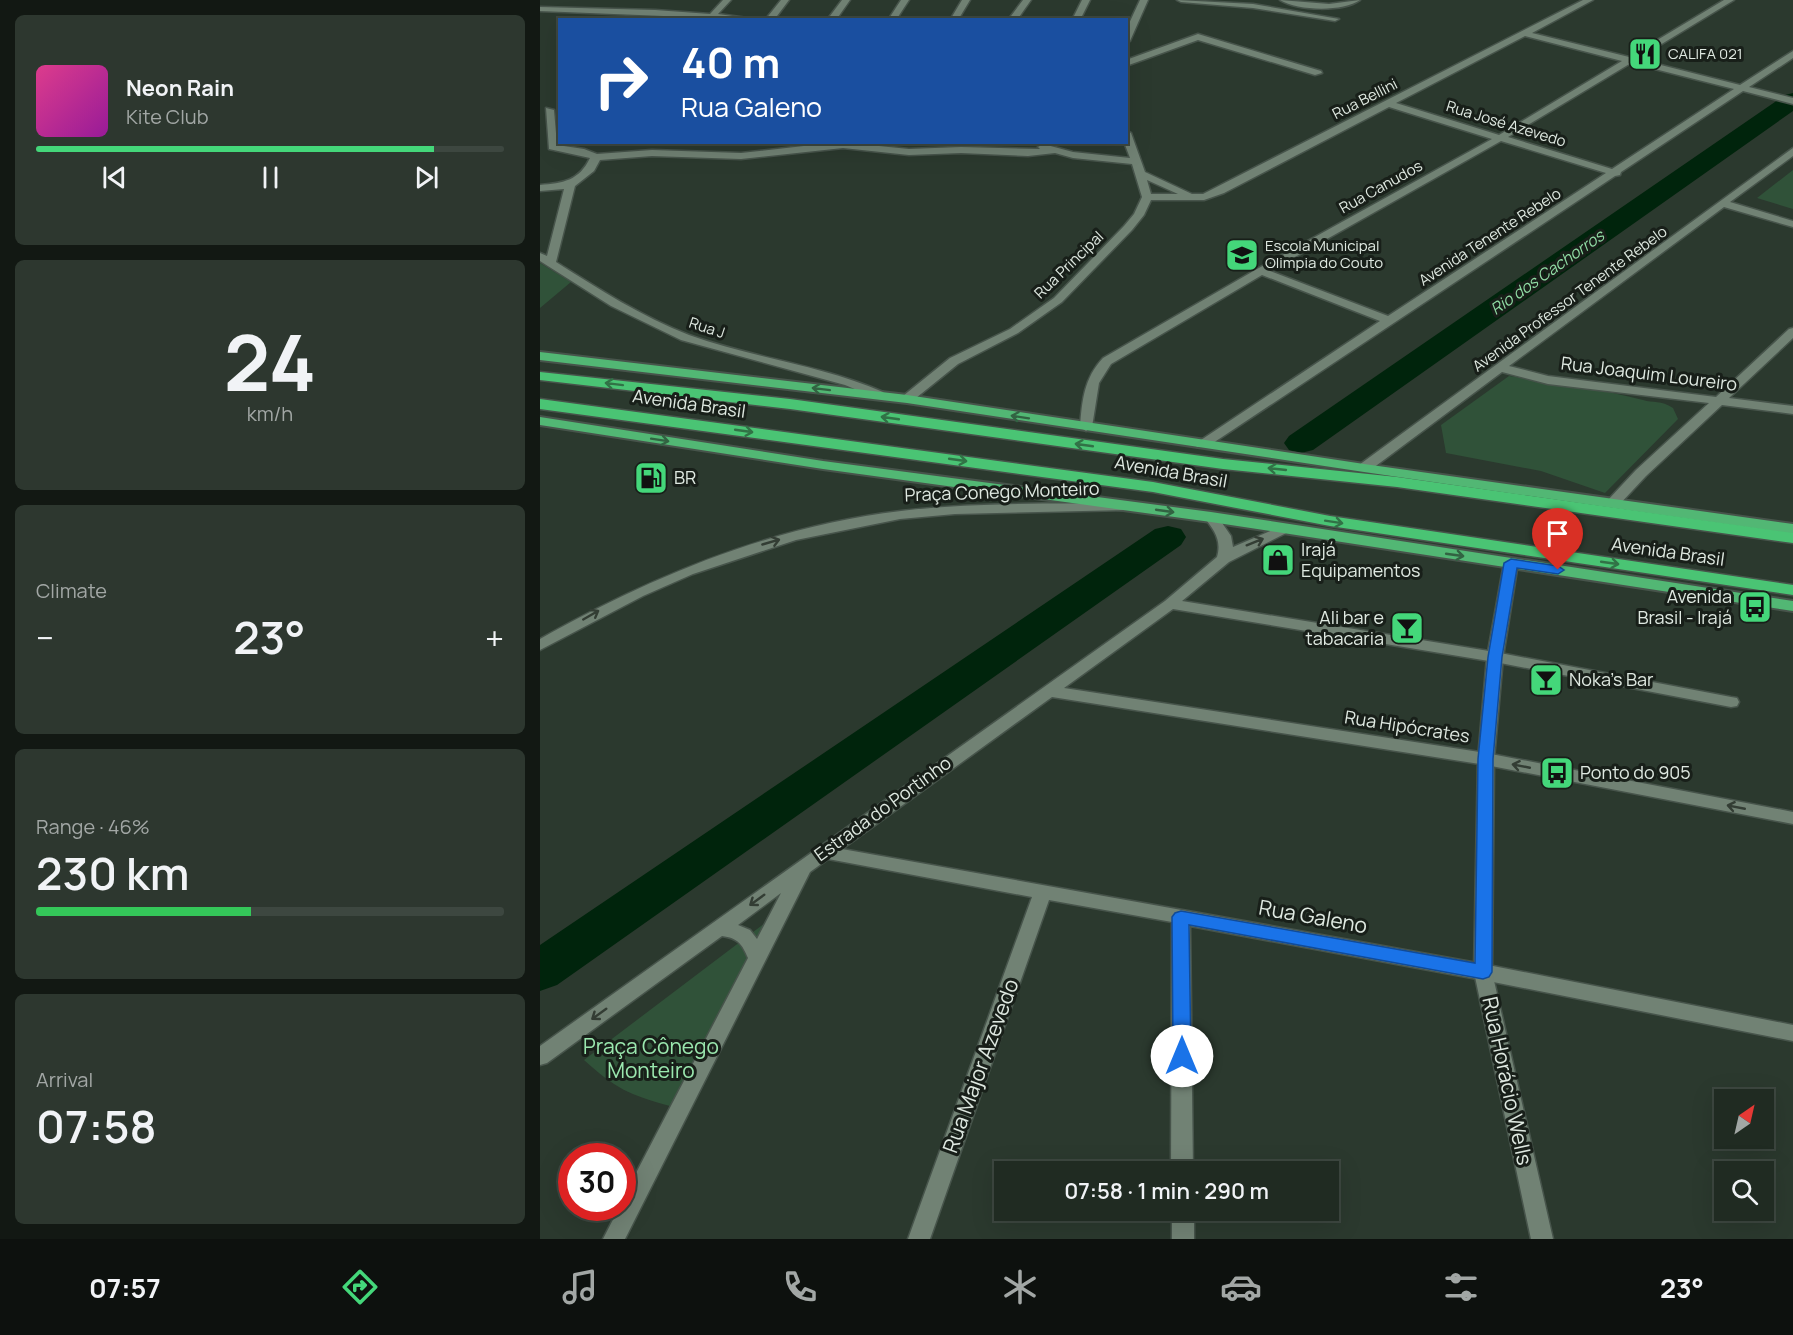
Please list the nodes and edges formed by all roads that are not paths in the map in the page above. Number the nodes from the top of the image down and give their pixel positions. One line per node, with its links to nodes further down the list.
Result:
1 (608, 0): 17 (street)
2 (667, 0): 18 (street)
3 (727, 0): 19 (street)
4 (785, 0): 21 (street)
5 (846, 0): 22 (street)
6 (905, 0): 23 (street)
7 (966, 0): 24 (street)
8 (1027, 0): 25 (street)
9 (1086, 0): 26 (street)
10 (1144, 0): 29 (street)
11 (1181, 0): 27 (street)
12 (1284, 0): 13 (street)
13 (1356, 0)
14 (1589, 0): 28 (street, Rua Bellini)
15 (1730, 0): 33 (street, Rua Canudos)
16 (540, 9): 17 (street)
17 (599, 10): 18 (street)
18 (655, 12): 19 (street)
19 (712, 16): 20 (street)
20 (735, 18)
21 (771, 18)
22 (832, 18)
23 (893, 18)
24 (955, 18)
25 (1014, 18)
26 (1077, 18)
27 (1335, 19)
28 (1526, 33): 33 (street); 38 (street, Rua Bellini)
29 (1128, 36)
30 (1128, 51): 32 (street)
31 (1793, 54): 36 (street, Avenida Tenente Rebelo)
32 (1146, 56): 34 (street); 35 (street)
33 (1630, 60): 36 (street); 40 (street, Rua Canudos)
34 (1128, 62)
35 (1318, 74)
36 (1741, 88): 37 (street); 47 (street, Avenida Tenente Rebelo)
37 (1793, 101)
38 (1388, 104): 40 (street, Rua José Azevedo); 52 (street, Rua Bellini)
39 (550, 110): 45 (street)
40 (1500, 138): 47 (street, Rua José Azevedo); 56 (street, Rua Canudos)
41 (1128, 139): 46 (street)
42 (1036, 144): 43 (street)
43 (1052, 151): 45 (street); 46 (street)
44 (1793, 151): 53 (street, Avenida Professor Tenente Rebelo)
45 (596, 157): 49 (street)
46 (1135, 161): 48 (street)
47 (1616, 173): 57 (street, Avenida Tenente Rebelo)
48 (1142, 174): 51 (street); 52 (street)
49 (570, 185): 50 (street); 55 (street)
50 (540, 188)
51 (1147, 196): 52 (street, Rua Bellini); 63 (street, Rua Principal)
52 (1195, 197)
53 (1725, 204): 54 (street); 60 (street, Avenida Professor Tenente Rebelo)
54 (1793, 224)
55 (545, 259): 62 (street, Rua J)
56 (1261, 271): 57 (street); 68 (street, Rua Canudos)
57 (1387, 320): 69 (street, Avenida Tenente Rebelo)
58 (1793, 332): 64 (street)
59 (540, 356): 62 (highway, Avenida Brasil, one-way to 59)
60 (1501, 368): 64 (street, Rua Joaquim Loureiro); 70 (street, Avenida Professor Tenente Rebelo)
61 (540, 376): 76 (highway, Avenida Brasil, one-way to 61)
62 (879, 395): 63 (highway, Avenida Brasil)
63 (907, 399): 68 (highway, Avenida Brasil, one-way to 63)
64 (1720, 402): 66 (street, Rua Joaquim Loureiro); 71 (street)
65 (540, 404): 79 (highway, Avenida Brasil, one-way to 79)
66 (1793, 410)
67 (540, 421): 72 (highway, Avenida Brasil, one-way to 72)
68 (1086, 427): 69 (highway, Avenida Brasil)
69 (1202, 444): 70 (highway, Avenida Brasil)
70 (1365, 468): 71 (highway, Avenida Brasil)
71 (1613, 503): 75 (highway, Avenida Brasil)
72 (1132, 507): 73 (highway, Avenida Brasil, one-way to 73); 82 (street, Praça Conego Monteiro, one-way to 72)
73 (1210, 517): 74 (highway, Avenida Brasil); 77 (street)
74 (1287, 529): 77 (street, Estrada do Portinho, one-way to 74); 78 (highway, Avenida Brasil, one-way to 78)
75 (1793, 529)
76 (1793, 538)
77 (1224, 559): 80 (street, Estrada do Portinho)
78 (1511, 563): 81 (highway, Avenida Brasil); 83 (street, Rua Horácio Wells)
79 (1793, 590)
80 (1170, 604): 83 (street); 84 (street, Estrada do Portinho)
81 (1793, 606)
82 (540, 645)
83 (1495, 657): 85 (street); 86 (street, Rua Horácio Wells)
84 (1048, 691): 86 (street, Rua Hipócrates); 88 (street, Estrada do Portinho)
85 (1731, 702)
86 (1486, 759): 87 (street, Rua Hipócrates, one-way to 86); 94 (street, Rua Horácio Wells)
87 (1793, 818)
88 (824, 852): 89 (street, Estrada do Portinho); 90 (street, Rua Galeno)
89 (804, 865): 92 (street, Estrada do Portinho, one-way to 92); 93 (street)
90 (1043, 892): 91 (street, Rua Galeno); 100 (street, Rua Major Azevedo)
91 (1181, 917): 94 (street, Rua Galeno); 97 (street)
92 (717, 928): 93 (street); 96 (street, Estrada do Portinho, one-way to 96)
93 (757, 958): 99 (street)
94 (1483, 972): 95 (street, Rua Galeno); 102 (street, Rua Horácio Wells)
95 (1793, 1033)
96 (540, 1058)
97 (1182, 1161)
98 (1183, 1221): 101 (street)
99 (614, 1239)
100 (919, 1239)
101 (1183, 1239)
102 (1542, 1239)

